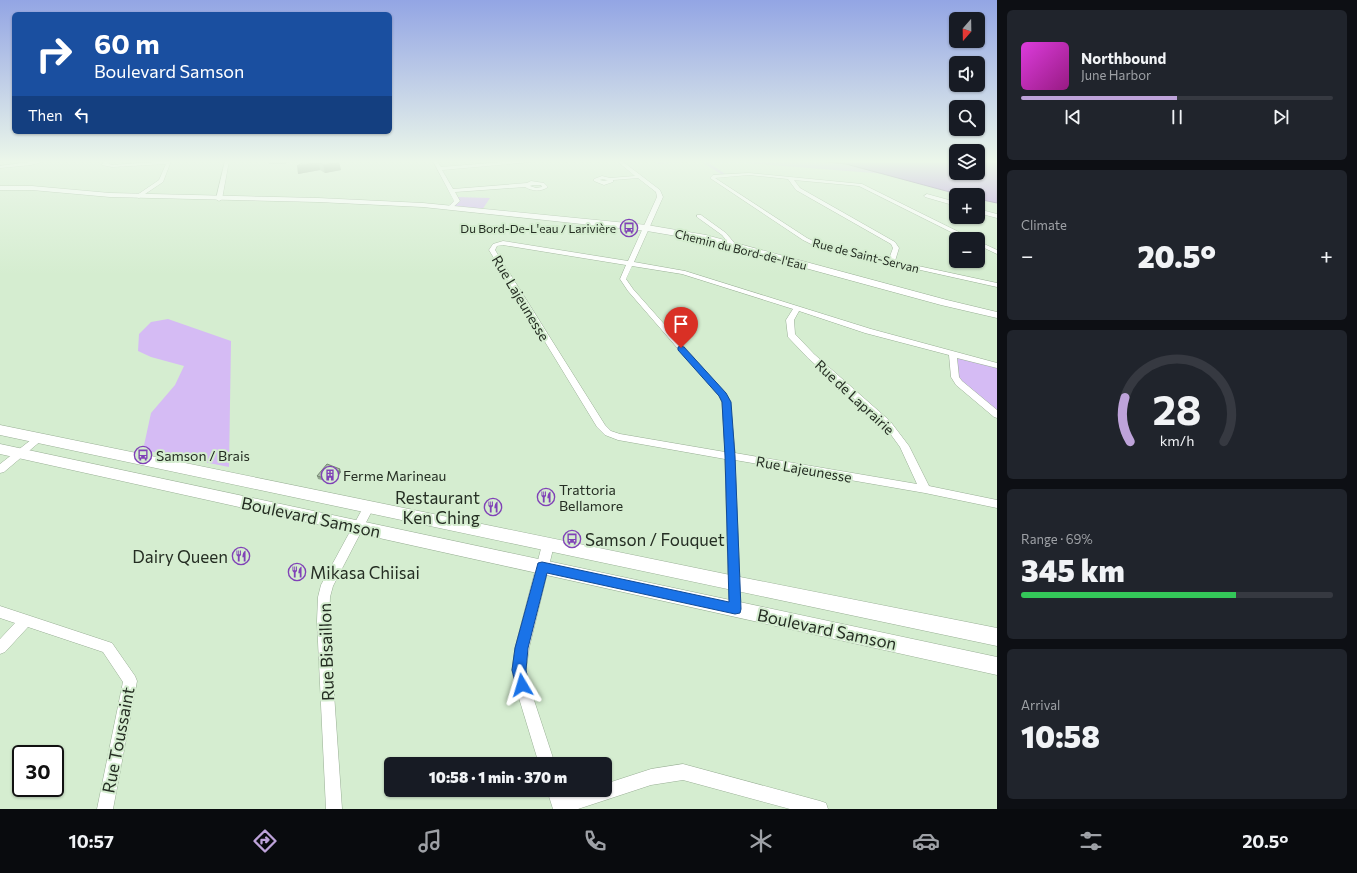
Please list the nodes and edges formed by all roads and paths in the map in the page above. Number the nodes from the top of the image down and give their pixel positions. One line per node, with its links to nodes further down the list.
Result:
1 (212, 199): 2 (street, Chemin du Bord-de-l'Eau)
2 (219, 199): 10 (street, Chemin du Bord-de-l'Eau)
3 (456, 199): 10 (street)
4 (659, 199): 14 (street)
5 (744, 199): 20 (street, Rue de Saint-Servan)
6 (815, 199): 20 (street)
7 (890, 199): 15 (street, Rue de Saint-Servan)
8 (937, 199): 9 (street)
9 (949, 202)
10 (451, 208): 14 (street, Chemin du Bord-de-l'Eau)
11 (985, 213): 13 (street)
12 (700, 216): 16 (street)
13 (997, 217)
14 (647, 228): 16 (street, Chemin du Bord-de-l'Eau); 19 (street)
15 (956, 232)
16 (733, 245): 23 (street, Chemin du Bord-de-l'Eau)
17 (985, 246): 18 (street)
18 (997, 252)
19 (631, 262): 22 (street, Rue Lajeunesse); 31 (street); 31 (street, Rue Lajeunesse)
20 (891, 262): 21 (street, Rue de Saint-Servan)
21 (997, 285)
22 (797, 308): 24 (street, Rue Lajeunesse); 33 (street, Rue de Laprairie)
23 (997, 315)
24 (953, 354): 25 (street, Rue Lajeunesse); 26 (street)
25 (997, 366)
26 (997, 415)
27 (0, 430): 28 (street, Boulevard Samson)
28 (39, 438): 30 (street); 35 (street, Boulevard Samson)
29 (0, 449): 30 (street, Boulevard Samson)
30 (20, 453): 32 (street); 36 (street, Boulevard Samson)
31 (730, 456): 33 (street, Rue Lajeunesse); 39 (street)
32 (0, 469)
33 (925, 489): 34 (street, Rue Lajeunesse)
34 (997, 504)
35 (370, 507): 36 (street, Rue Bisaillon); 37 (street, Boulevard Samson)
36 (358, 527): 38 (street, Boulevard Samson); 50 (street, Rue Bisaillon)
37 (548, 545): 38 (street); 39 (street, Boulevard Samson)
38 (542, 567): 40 (street, Boulevard Samson); 46 (street)
39 (735, 584): 40 (street); 43 (street, Boulevard Samson)
40 (735, 609): 45 (street, Boulevard Samson)
41 (0, 612): 42 (street, Rue Toussaint)
42 (26, 620): 44 (street); 49 (street, Rue Toussaint)
43 (997, 636)
44 (0, 648)
45 (997, 666)
46 (545, 757)
47 (557, 797): 48 (street)
48 (561, 808): 51 (street)
49 (105, 809)
50 (334, 809)
51 (820, 809)

